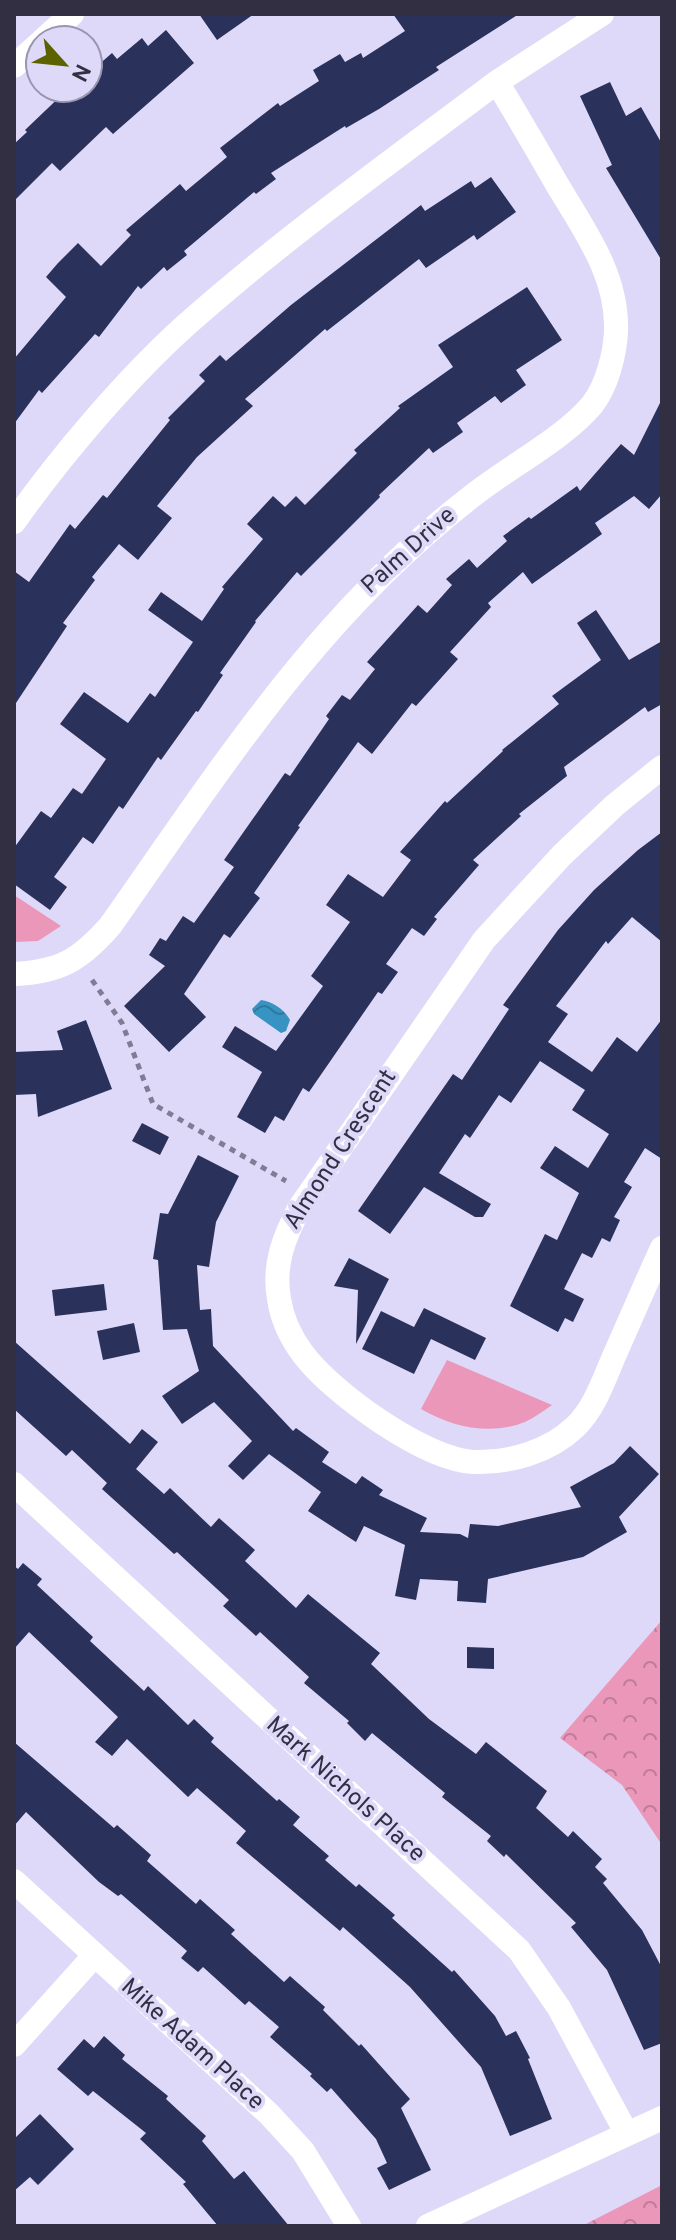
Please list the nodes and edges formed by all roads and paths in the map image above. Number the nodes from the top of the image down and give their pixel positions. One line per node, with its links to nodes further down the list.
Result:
1 (602, 14): 2 (street)
2 (497, 82): 3 (street); 5 (street, Palm Drive)
3 (14, 522)
4 (662, 767): 8 (street, Almond Crescent)
5 (14, 974)
6 (92, 980): 7 (path)
7 (286, 1181)
8 (662, 1248)
9 (14, 1484): 14 (street, Mark Nichols Place)
10 (14, 1881): 11 (street, Mike Adam Place)
11 (94, 1956): 12 (street); 15 (street, Mike Adam Place)
12 (14, 2045)
13 (662, 2118): 14 (street)
14 (627, 2134): 16 (street)
15 (349, 2226)
16 (428, 2226)

